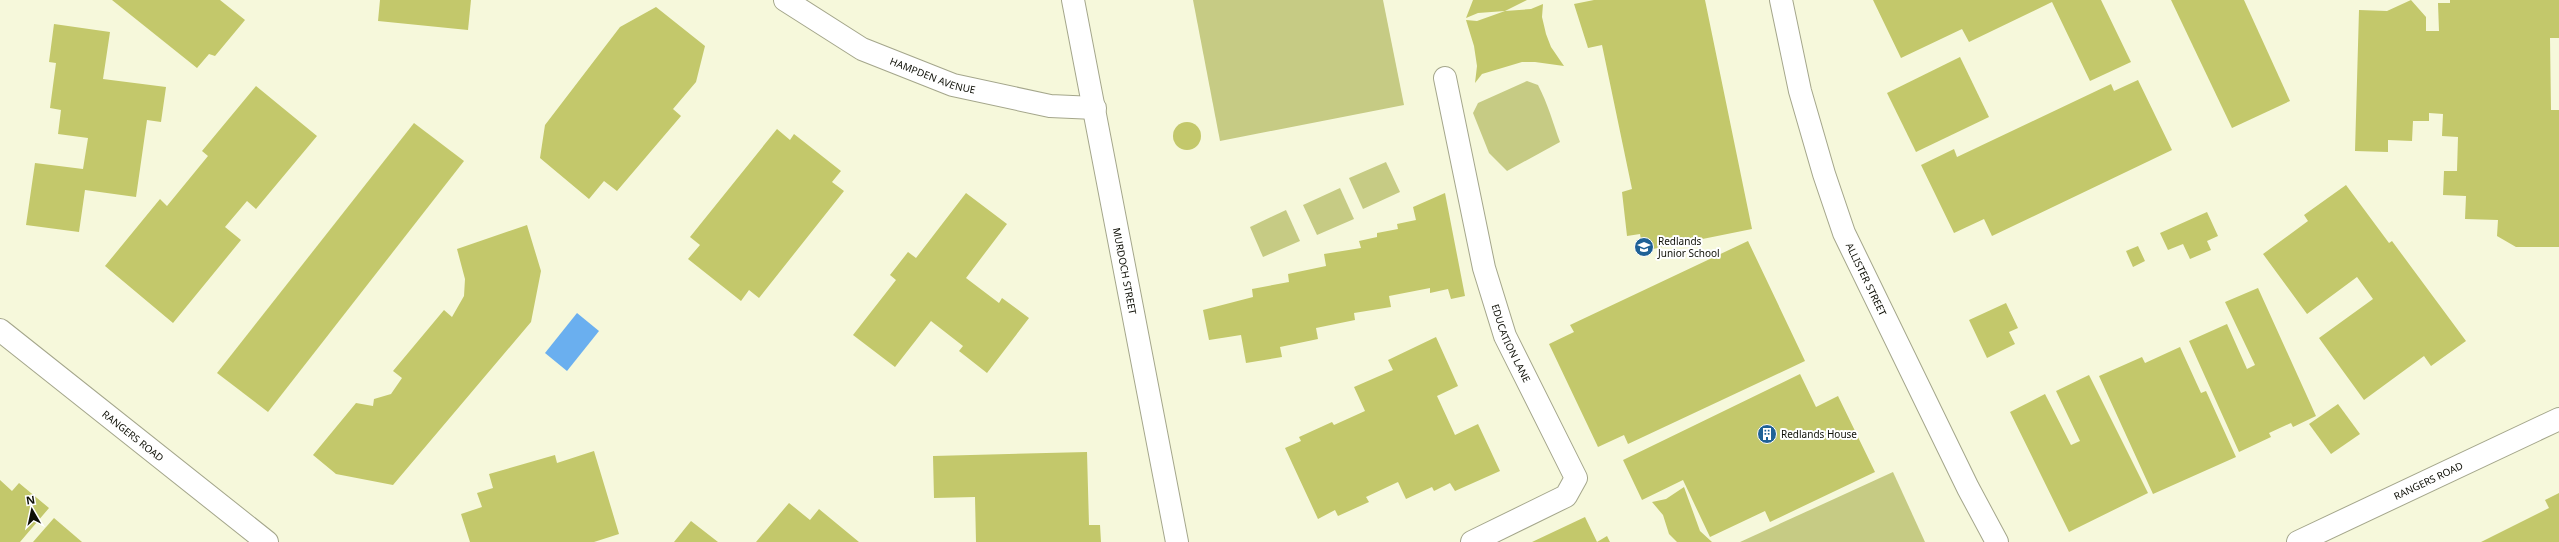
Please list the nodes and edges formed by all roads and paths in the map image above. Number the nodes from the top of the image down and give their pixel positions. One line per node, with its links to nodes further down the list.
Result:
1 (785, 0): 5 (street, HAMPDEN AVENUE)
2 (1073, 0): 5 (street, MURDOCH STREET)
3 (1781, 0): 11 (street, ALLISTER STREET)
4 (1445, 78): 10 (street, EDUCATION LANE)
5 (1095, 108): 9 (street, MURDOCH STREET)
6 (0, 330): 8 (street, RANGERS ROAD)
7 (2559, 419): 12 (street, RANGERS ROAD)
8 (267, 542)
9 (1177, 542)
10 (1472, 542)
11 (1997, 542)
12 (2298, 542)

